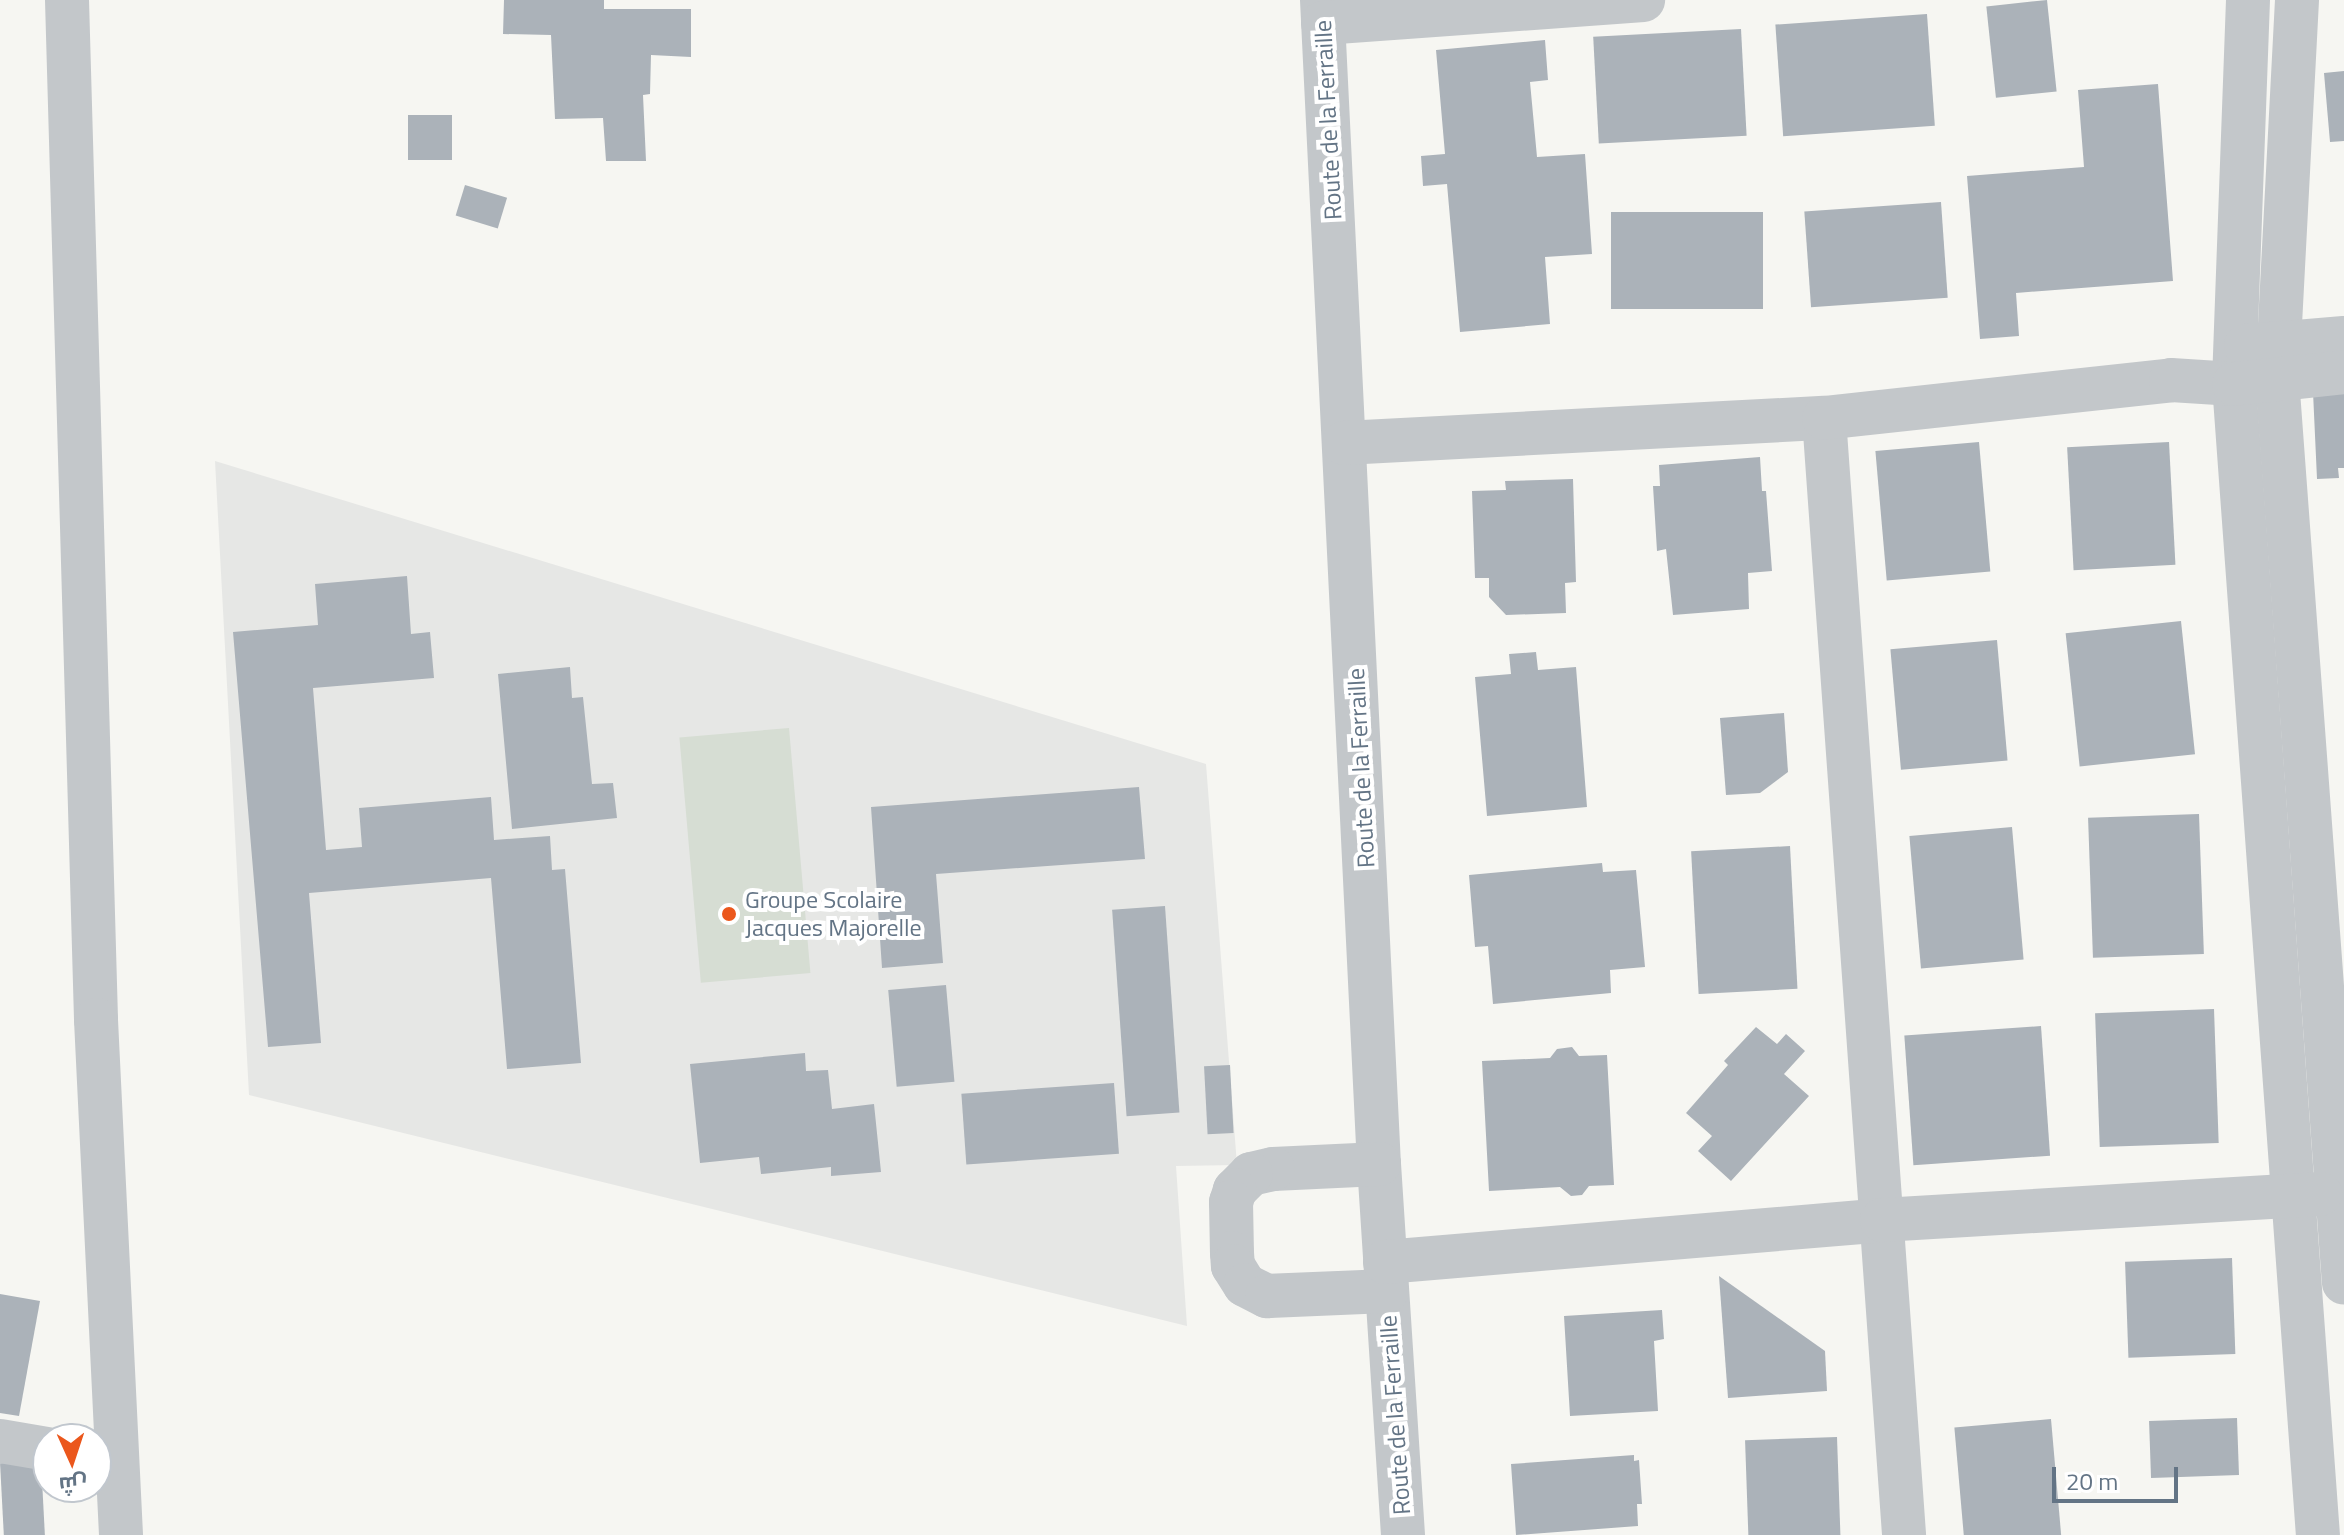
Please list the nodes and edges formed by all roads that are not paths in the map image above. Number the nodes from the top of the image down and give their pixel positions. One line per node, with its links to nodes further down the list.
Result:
1 (67, 0): 17 (street)
2 (1643, 0): 5 (street)
3 (2248, 0): 7 (street)
4 (2297, 0): 7 (street)
5 (1322, 12): 10 (street, Route de la Ferraille)
6 (2344, 338): 7 (street)
7 (2255, 363): 8 (street); 9 (street); 12 (street); 13 (street)
8 (2344, 372)
9 (1824, 418): 10 (street); 14 (street)
10 (1344, 443): 11 (street, Route de la Ferraille)
11 (1379, 1164): 15 (street, Route de la Ferraille); 15 (street)
12 (2341, 1193): 13 (street); 16 (street)
13 (2290, 1195): 14 (street); 24 (street)
14 (1882, 1220): 15 (street); 23 (street)
15 (1386, 1277): 22 (street, Route de la Ferraille)
16 (2344, 1283)
17 (105, 1423)
18 (0, 1441): 19 (street)
19 (32, 1446)
20 (112, 1489): 21 (street)
21 (121, 1535)
22 (1403, 1535)
23 (1904, 1535)
24 (2318, 1535)

